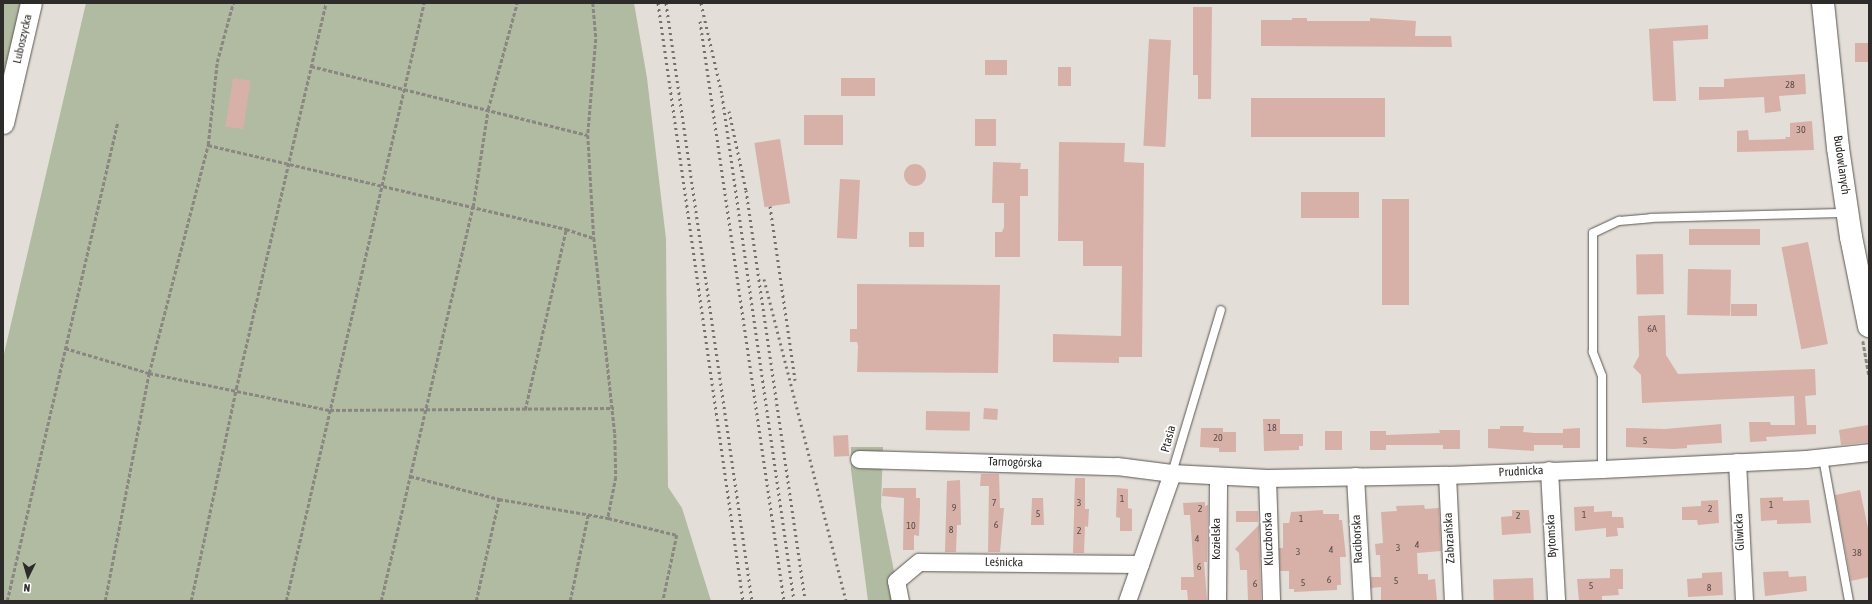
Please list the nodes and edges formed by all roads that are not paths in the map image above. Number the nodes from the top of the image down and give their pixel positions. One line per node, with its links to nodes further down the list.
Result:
1 (32, 3): 3 (street, Luboszycka)
2 (1823, 3): 4 (main road, Budowlanych)
3 (3, 123)
4 (1848, 213): 6 (main road, Budowlanych); 11 (lane)
5 (1221, 310): 13 (lane, Ptasia)
6 (1869, 326)
7 (1869, 452): 8 (street, Prudnicka)
8 (1823, 458): 10 (street, Prudnicka); 27 (lane)
9 (858, 459): 13 (street, Tarnogórska)
10 (1737, 462): 11 (street, Prudnicka); 26 (street, Gliwicka)
11 (1602, 469): 12 (street, Prudnicka)
12 (1549, 470): 14 (street, Prudnicka); 25 (street, Bytomska)
13 (1172, 473): 15 (street, Prudnicka); 18 (street)
14 (1447, 475): 16 (street, Prudnicka); 24 (street, Zabrzańska)
15 (1218, 476): 17 (street, Prudnicka); 21 (street, Kozielska)
16 (1355, 476): 17 (street, Prudnicka); 23 (street, Raciborska)
17 (1267, 478): 22 (street, Kluczborska)
18 (1140, 564): 19 (street, Leśnicka); 20 (street)
19 (900, 601)
20 (1127, 601)
21 (1217, 601)
22 (1271, 601)
23 (1362, 601)
24 (1453, 601)
25 (1556, 601)
26 (1744, 601)
27 (1849, 601)

